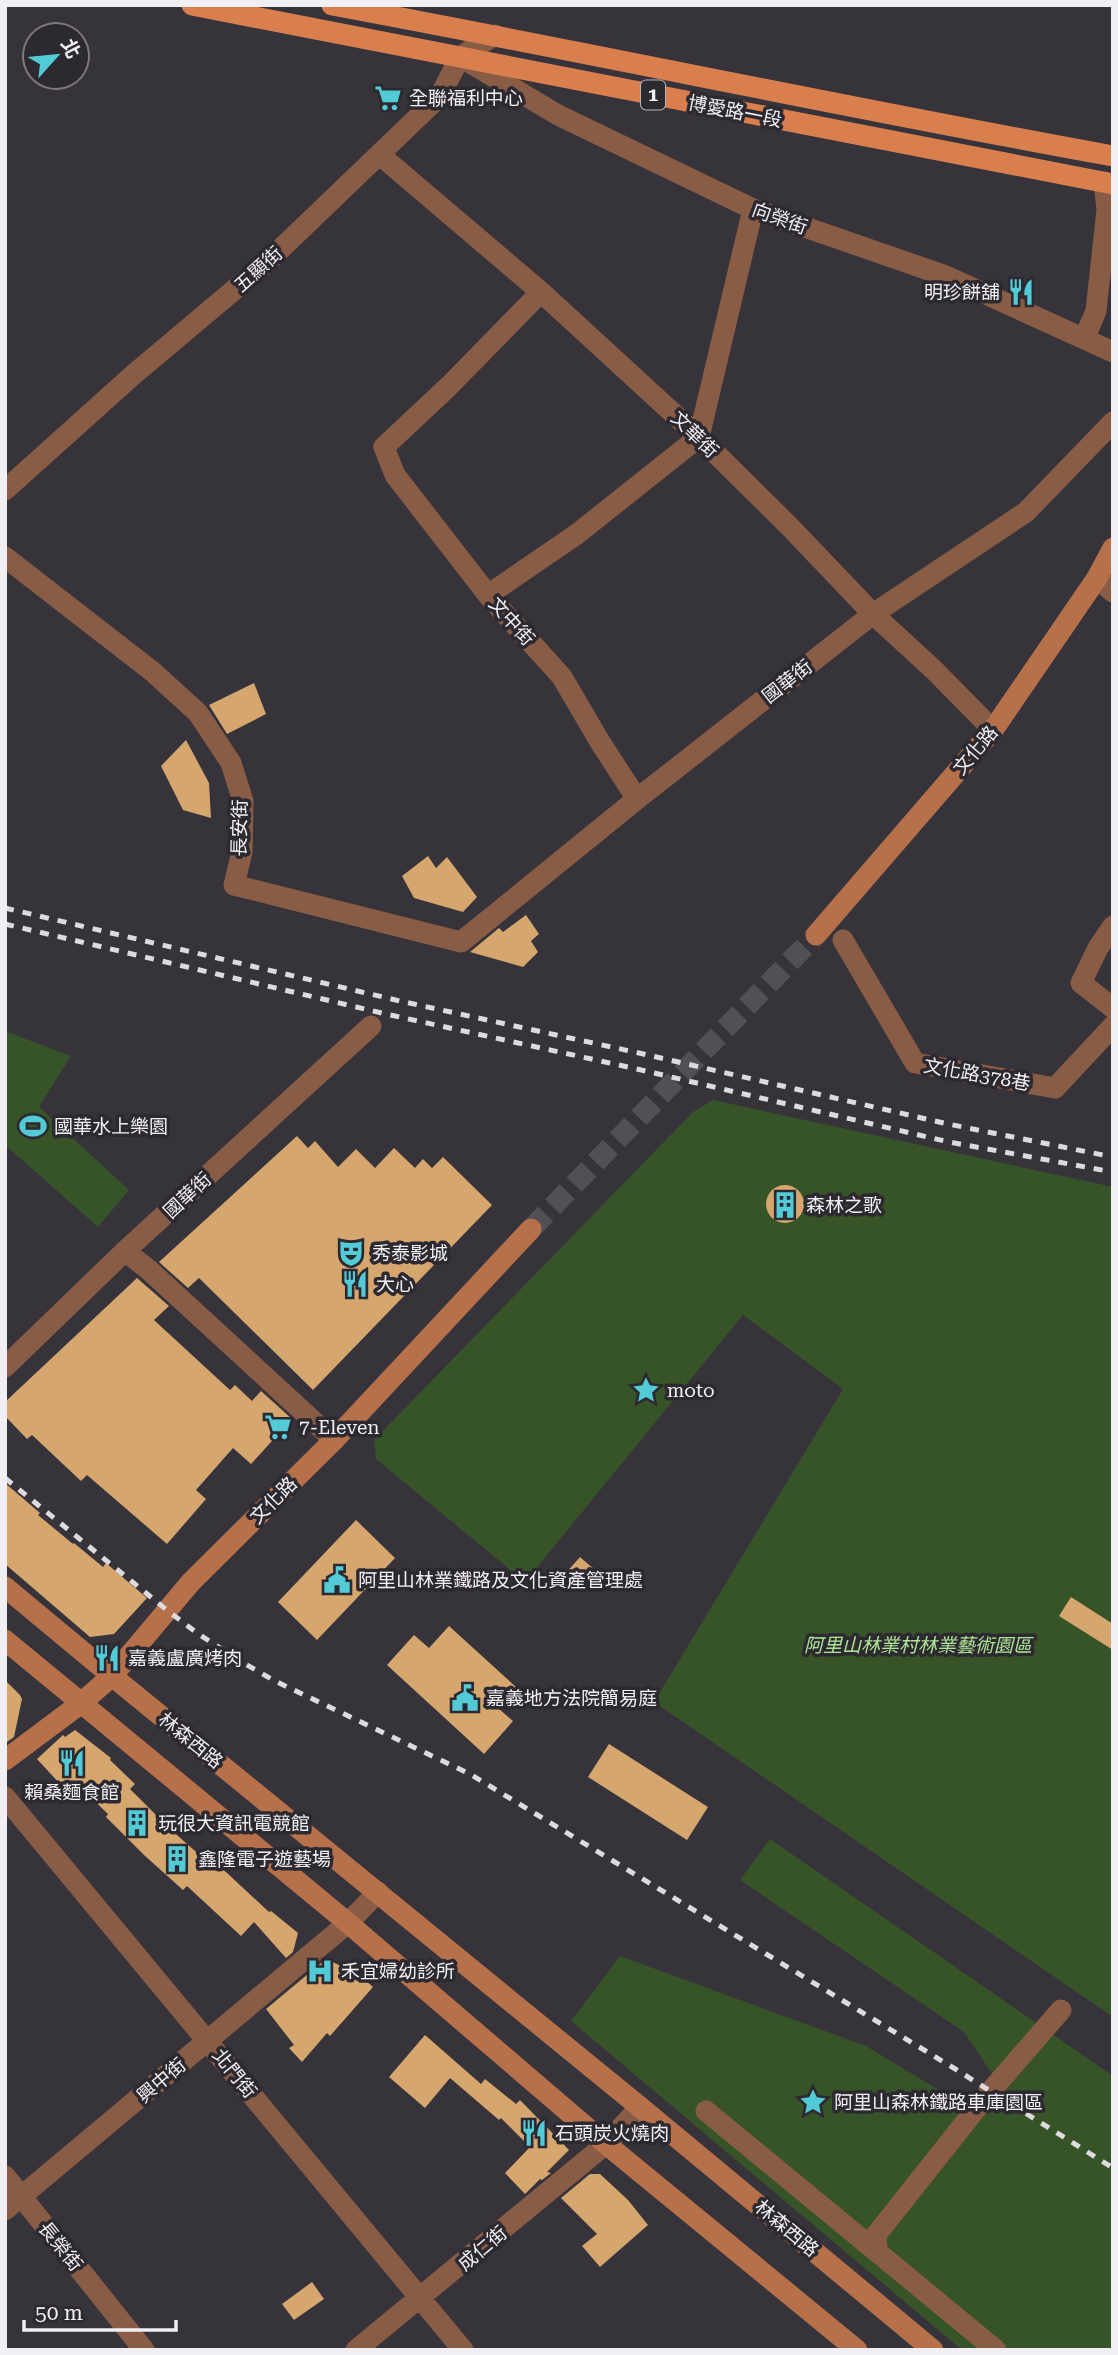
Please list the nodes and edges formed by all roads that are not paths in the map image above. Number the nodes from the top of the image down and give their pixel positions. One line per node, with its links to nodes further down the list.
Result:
1 (192, 5): 4 (main road, 博愛路一段 / 1)
2 (332, 5): 3 (main road, 博愛路一段 / 1)
3 (495, 35): 4 (street); 6 (main road, 博愛路一段 / 1)
4 (460, 57): 5 (street, 五顯街); 7 (main road, 博愛路一段 / 1); 8 (street, 向榮街)
5 (380, 155): 9 (street, 文華街); 14 (street, 五顯街)
6 (1113, 156)
7 (1108, 183): 10 (street)
8 (753, 209): 10 (street, 向榮街); 13 (street)
9 (541, 292): 13 (street, 文華街); 18 (street, 文中街)
10 (1084, 339): 11 (street, 向榮街)
11 (1113, 352)
12 (1113, 422): 19 (street, 國華街)
13 (699, 438): 18 (street); 19 (street, 文華街)
14 (5, 490)
15 (1113, 548): 17 (main road, 文化路)
16 (5, 557): 25 (street, 長安街)
17 (1105, 585): 20 (main road, 文化路)
18 (488, 595): 21 (street, 文中街)
19 (873, 614): 20 (street, 文華街); 21 (street, 國華街)
20 (993, 730): 23 (main road, 文化路)
21 (637, 799): 25 (street, 國華街)
22 (1113, 926): 26 (street)
23 (816, 935)
24 (843, 940): 28 (street, 文化路378巷)
25 (461, 942)
26 (1113, 1008)
27 (371, 1026): 30 (street, 國華街)
28 (1113, 1026)
29 (531, 1229): 32 (main road, 文化路)
30 (125, 1251): 31 (street, 國華街); 32 (street)
31 (5, 1367)
32 (334, 1440): 35 (main road, 文化路)
33 (5, 1587): 35 (main road, 林森西路)
34 (5, 1640): 36 (main road)
35 (112, 1676): 36 (main road, 文化路); 39 (main road, 林森西路)
36 (80, 1703): 37 (main road, 文化路); 40 (main road)
37 (5, 1760)
38 (5, 1797): 42 (street, 北門街)
39 (378, 1892): 40 (street); 43 (main road, 林森西路)
40 (348, 1923): 42 (street, 興中街); 45 (main road)
41 (1061, 2010): 48 (street)
42 (208, 2040): 47 (street, 興中街); 49 (street, 北門街)
43 (640, 2107): 45 (street); 54 (main road, 林森西路)
44 (706, 2111): 48 (street)
45 (606, 2144): 49 (street, 成仁街); 53 (main road)
46 (5, 2176): 47 (street, 長榮街)
47 (14, 2203): 50 (street, 長榮街)
48 (877, 2252): 55 (street)
49 (420, 2298): 51 (street, 成仁街); 52 (street, 北門街)
50 (144, 2350)
51 (356, 2350)
52 (463, 2350)
53 (858, 2350)
54 (933, 2350)
55 (996, 2350)

